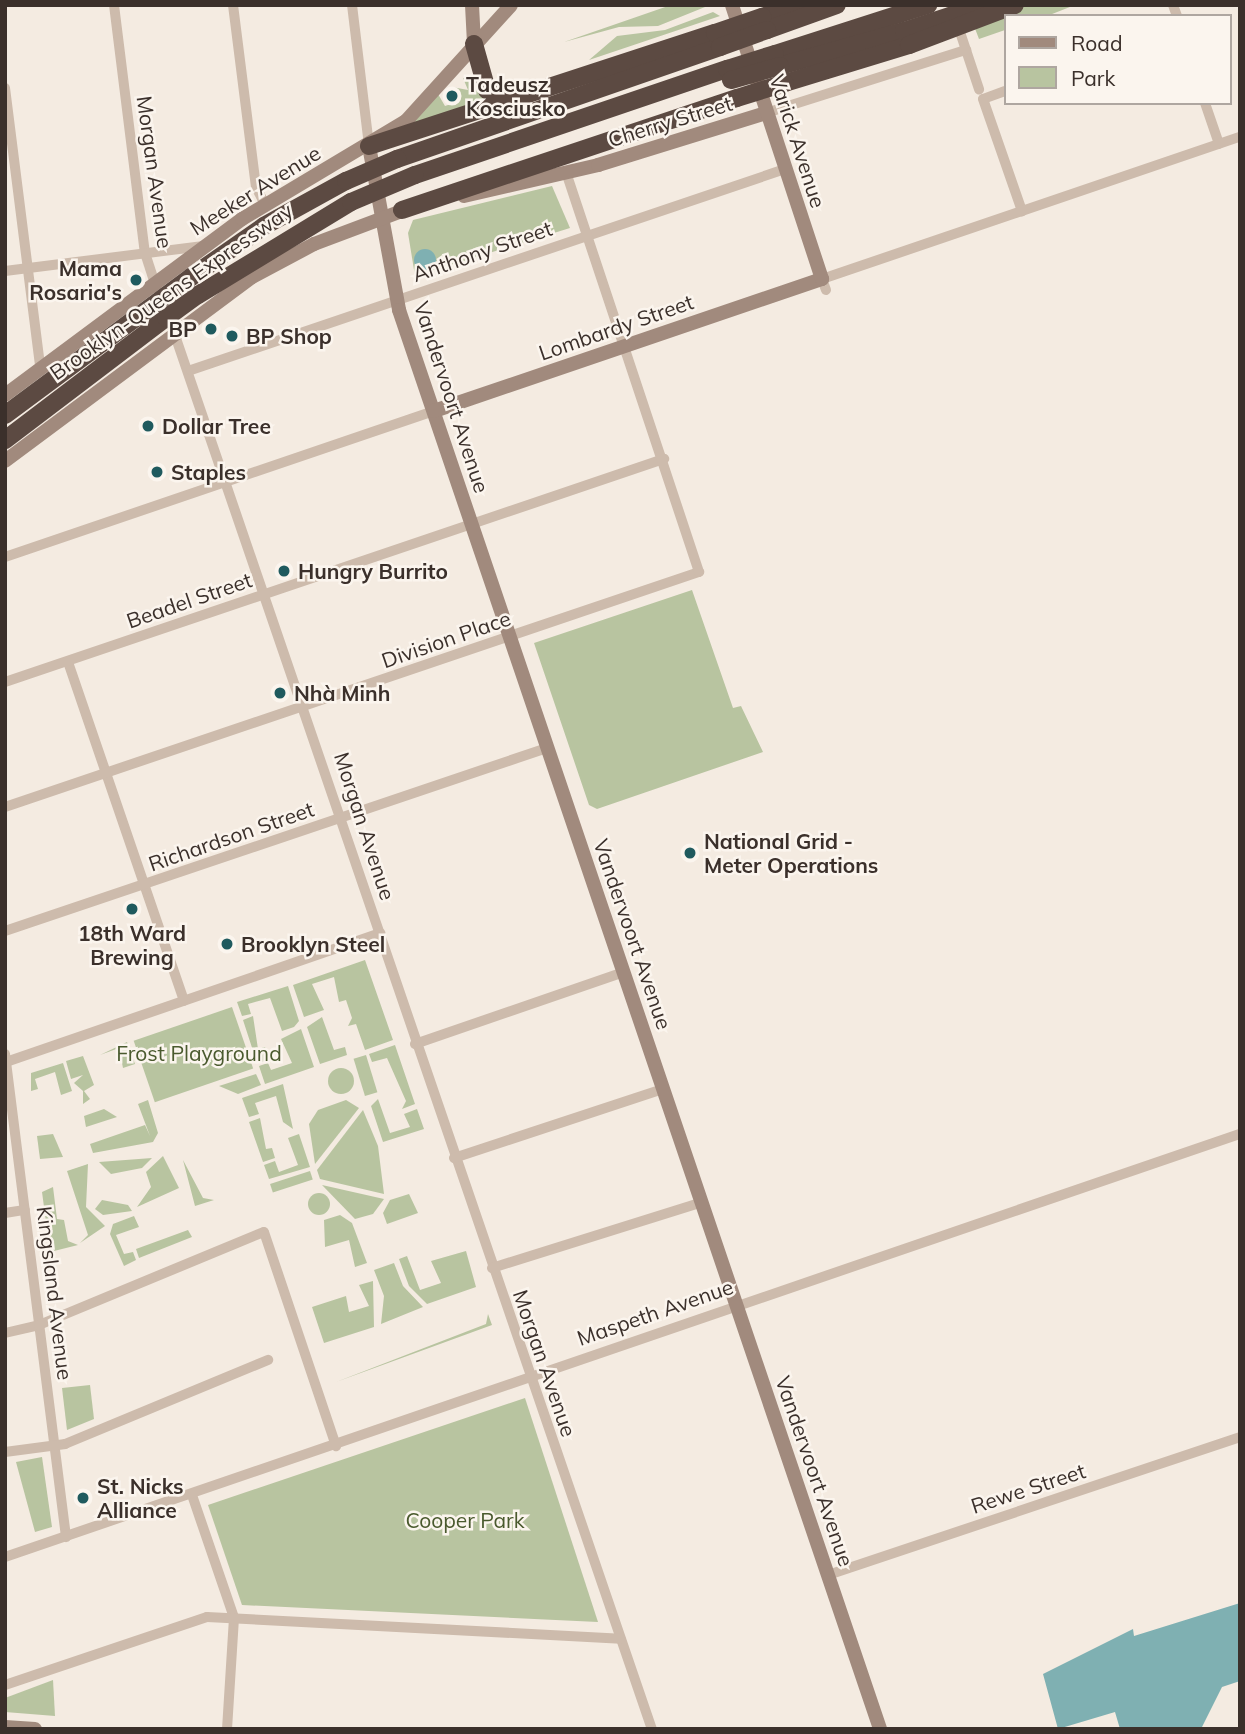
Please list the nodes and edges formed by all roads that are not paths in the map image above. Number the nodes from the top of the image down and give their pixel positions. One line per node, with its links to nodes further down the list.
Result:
1 (114, 5): 36 (street, Morgan Avenue)
2 (233, 5): 30 (street)
3 (352, 5): 27 (street)
4 (472, 5): 16 (main road)
5 (511, 5): 16 (main road, Meeker Avenue)
6 (732, 5): 24 (main road, Varick Avenue)
7 (799, 5): 13 (highway)
8 (838, 5): 13 (highway, Brooklyn-Queens Expressway)
9 (928, 5): 14 (highway)
10 (951, 5): 17 (street)
11 (983, 5): 14 (highway, bridge)
12 (1015, 5): 14 (highway, bridge)
13 (764, 24): 15 (highway, Brooklyn-Queens Expressway, bridge)
14 (904, 30): 18 (highway)
15 (718, 40): 22 (highway); 48 (highway, Brooklyn-Queens Expressway, bridge)
16 (474, 44): 22 (highway); 27 (main road, Meeker Avenue)
17 (966, 50): 21 (street); 24 (street, Cherry Street)
18 (780, 68): 31 (highway, bridge); 49 (highway, Brooklyn-Queens Expressway, bridge)
19 (5, 88): 37 (street)
20 (1004, 91): 21 (street)
21 (981, 94): 32 (street)
22 (508, 104): 27 (highway)
23 (1206, 105): 26 (street)
24 (766, 113): 28 (main road, Varick Avenue); 29 (main road, Cherry Street)
25 (1240, 137): 26 (street, Lombardy Street)
26 (1219, 144): 32 (street, Lombardy Street)
27 (369, 146): 30 (main road, Meeker Avenue); 33 (main road, Vandervoort Avenue)
28 (785, 169): 34 (street, Anthony Street); 40 (main road, Varick Avenue)
29 (566, 173): 31 (main road, Cherry Street); 34 (street)
30 (265, 205): 35 (main road, Meeker Avenue)
31 (402, 210): 33 (main road, Cherry Street)
32 (1022, 211): 40 (street, Lombardy Street)
33 (382, 217): 41 (main road, Vandervoort Avenue); 42 (main road)
34 (587, 235): 41 (street, Anthony Street); 43 (street)
35 (203, 246): 36 (street); 39 (main road, Meeker Avenue)
36 (145, 253): 37 (street); 39 (street, Morgan Avenue)
37 (28, 268): 38 (street); 44 (street)
38 (5, 271)
39 (154, 282): 42 (street, Morgan Avenue); 44 (main road, Meeker Avenue)
40 (824, 284): 43 (main road, Lombardy Street)
41 (397, 299): 45 (street, Anthony Street); 47 (main road, Vandervoort Avenue)
42 (176, 332): 45 (street, Morgan Avenue); 51 (main road)
43 (625, 347): 47 (main road, Lombardy Street); 50 (street)
44 (40, 366): 46 (main road, Meeker Avenue)
45 (191, 370): 52 (street, Morgan Avenue)
46 (5, 395)
47 (434, 411): 52 (street, Lombardy Street); 53 (main road, Vandervoort Avenue)
48 (5, 415)
49 (5, 440)
50 (664, 459): 53 (street, Beadel Street); 56 (street, Division Place)
51 (5, 461)
52 (229, 482): 54 (street, Lombardy Street); 55 (street, Morgan Avenue)
53 (472, 524): 55 (street, Beadel Street); 56 (main road, Vandervoort Avenue)
54 (5, 557)
55 (266, 594): 57 (street, Beadel Street); 59 (street, Morgan Avenue)
56 (509, 637): 59 (street, Division Place); 60 (main road, Vandervoort Avenue)
57 (68, 662): 58 (street, Beadel Street); 61 (street)
58 (5, 682)
59 (304, 706): 61 (street, Division Place); 63 (street, Morgan Avenue)
60 (547, 748): 63 (street, Richardson Street); 67 (main road, Vandervoort Avenue)
61 (107, 774): 62 (street, Division Place); 64 (street)
62 (5, 807)
63 (343, 818): 64 (street, Richardson Street); 66 (street, Morgan Avenue)
64 (145, 885): 65 (street, Richardson Street); 68 (street)
65 (5, 931)
66 (380, 933): 68 (street); 69 (street, Morgan Avenue)
67 (624, 972): 69 (street); 71 (main road, Vandervoort Avenue)
68 (184, 1001): 70 (street)
69 (415, 1044): 74 (street, Morgan Avenue)
70 (6, 1060): 72 (street, Kingsland Avenue)
71 (663, 1088): 74 (street); 75 (main road, Vandervoort Avenue)
72 (9, 1106): 76 (street, Kingsland Avenue)
73 (1240, 1134): 79 (street, Maspeth Avenue)
74 (454, 1158): 78 (street, Morgan Avenue)
75 (702, 1202): 78 (street); 79 (main road, Vandervoort Avenue)
76 (25, 1210): 77 (street); 80 (street, Kingsland Avenue)
77 (5, 1213)
78 (492, 1268): 83 (street, Morgan Avenue)
79 (736, 1305): 83 (street, Maspeth Avenue); 91 (main road, Vandervoort Avenue)
80 (40, 1325): 81 (street); 85 (street, Kingsland Avenue); 86 (street)
81 (5, 1333)
82 (268, 1360): 85 (street)
83 (531, 1376): 86 (street, Maspeth Avenue); 93 (street, Morgan Avenue)
84 (1240, 1437): 91 (street, Rewe Street)
85 (55, 1445): 87 (street); 89 (street, Kingsland Avenue)
86 (336, 1447): 88 (street, Maspeth Avenue)
87 (5, 1451)
88 (192, 1495): 89 (street, Maspeth Avenue); 92 (street)
89 (66, 1537): 90 (street, Maspeth Avenue)
90 (5, 1557)
91 (828, 1575): 99 (main road, Vandervoort Avenue)
92 (234, 1618): 93 (street); 94 (street); 97 (street)
93 (620, 1639): 98 (street, Morgan Avenue)
94 (5, 1685)
95 (5, 1727): 96 (main road)
96 (35, 1729)
97 (227, 1729)
98 (652, 1729)
99 (880, 1729)

